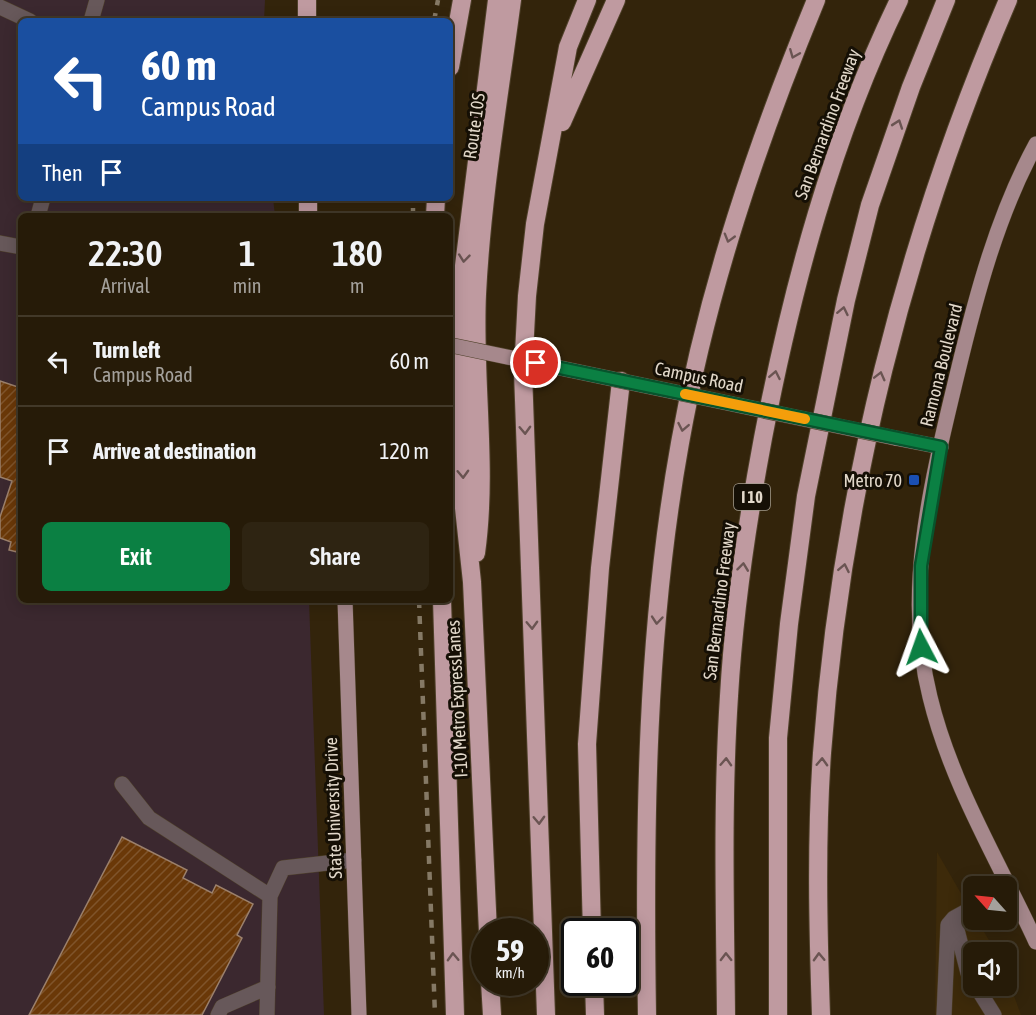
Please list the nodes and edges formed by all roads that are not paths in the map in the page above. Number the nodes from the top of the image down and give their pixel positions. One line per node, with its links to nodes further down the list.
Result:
1 (97, 0): 15 (street)
2 (307, 0): 16 (highway)
3 (462, 0): 17 (highway)
4 (497, 0): 21 (highway, I-10 Metro ExpressLanes)
5 (512, 0): 21 (highway, Route 10S)
6 (587, 0): 20 (highway)
7 (616, 0): 20 (highway)
8 (816, 0): 51 (highway, one-way to 51)
9 (899, 0): 52 (highway, San Bernardino Freeway / I 10, one-way to 9)
10 (946, 0): 53 (highway, one-way to 10)
11 (1008, 0): 18 (highway)
12 (1022, 0): 18 (highway)
13 (0, 7): 14 (street)
14 (24, 18)
15 (92, 18)
16 (307, 18)
17 (453, 50)
18 (965, 107): 54 (highway, one-way to 18)
19 (1036, 144): 26 (main road, Ramona Boulevard)
20 (549, 155): 49 (highway, one-way to 49)
21 (477, 201): 35 (highway, I-10 Metro ExpressLanes, one-way to 35)
22 (0, 243): 23 (street)
23 (18, 246)
24 (453, 346): 25 (main road, Campus Road, bridge)
25 (621, 381): 26 (main road, Campus Road, bridge); 36 (highway)
26 (941, 447): 31 (main road, Ramona Boulevard)
27 (345, 603): 30 (main road, State University Drive)
28 (442, 603): 47 (highway, I-10 Metro ExpressLanes, one-way to 28)
29 (122, 784): 32 (street)
30 (354, 860): 32 (street); 46 (main road, State University Drive)
31 (1003, 876)
32 (270, 896): 40 (street)
33 (1017, 904): 38 (main road, Ramona Boulevard)
34 (963, 913): 37 (street)
35 (487, 918)
36 (592, 918)
37 (954, 918): 39 (street); 55 (street)
38 (1036, 942)
39 (963, 953)
40 (268, 987): 44 (street); 45 (street)
41 (491, 996): 48 (highway)
42 (594, 996): 50 (highway)
43 (982, 996): 56 (street)
44 (218, 1015)
45 (267, 1015)
46 (359, 1015)
47 (455, 1015)
48 (492, 1015)
49 (546, 1015)
50 (595, 1015)
51 (647, 1015)
52 (726, 1015)
53 (778, 1015)
54 (821, 1015)
55 (944, 1015)
56 (994, 1015)

